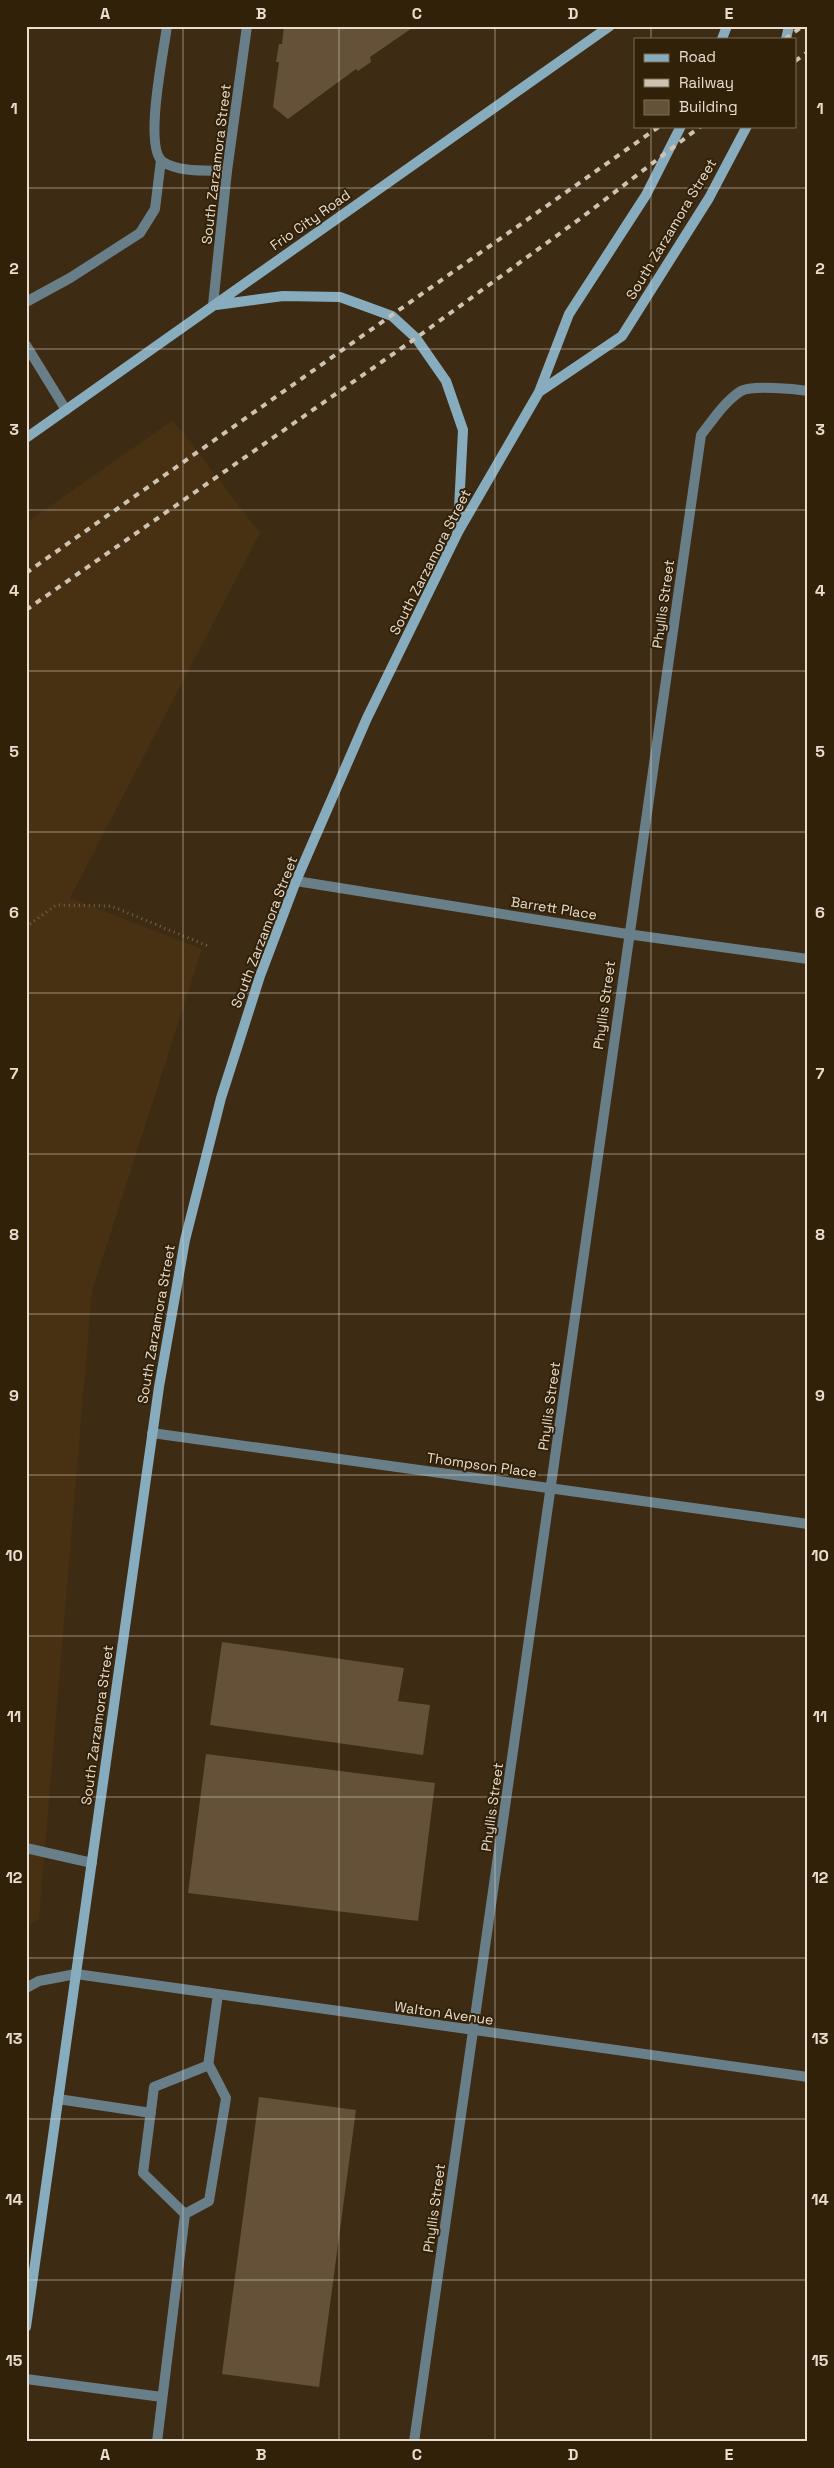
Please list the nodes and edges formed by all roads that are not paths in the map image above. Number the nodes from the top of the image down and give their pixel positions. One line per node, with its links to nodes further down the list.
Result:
1 (167, 26): 8 (street)
2 (247, 26): 9 (street, South Zarzamora Street)
3 (610, 26): 11 (main road, Frio City Road)
4 (727, 26): 5 (main road)
5 (722, 38)
6 (680, 128): 14 (main road, South Zarzamora Street)
7 (746, 128): 14 (main road, South Zarzamora Street)
8 (161, 160): 9 (street); 10 (street)
9 (227, 171): 11 (street, South Zarzamora Street)
10 (26, 302)
11 (213, 305): 15 (main road, Frio City Road); 17 (main road)
12 (26, 345): 15 (street)
13 (808, 391): 19 (street, Phyllis Street)
14 (539, 392): 17 (main road, South Zarzamora Street)
15 (66, 410): 16 (main road, Frio City Road)
16 (26, 438)
17 (458, 532): 18 (main road, South Zarzamora Street)
18 (296, 881): 19 (street, Barrett Place); 21 (main road, South Zarzamora Street)
19 (627, 934): 20 (street, Barrett Place); 22 (street, Phyllis Street)
20 (808, 959)
21 (152, 1433): 22 (street, Thompson Place); 25 (main road, South Zarzamora Street)
22 (551, 1489): 23 (street, Thompson Place); 29 (street, Phyllis Street)
23 (808, 1524)
24 (26, 1848): 25 (street)
25 (92, 1863): 26 (main road, South Zarzamora Street)
26 (76, 1974): 27 (street, Walton Avenue); 28 (street, Walton Avenue); 32 (main road, South Zarzamora Street)
27 (26, 1988)
28 (218, 1994): 29 (street, Walton Avenue); 30 (street)
29 (473, 2031): 31 (street, Walton Avenue); 39 (street, Phyllis Street)
30 (208, 2066): 33 (street); 34 (street)
31 (808, 2078)
32 (58, 2099): 33 (street); 35 (main road, South Zarzamora Street)
33 (151, 2113): 34 (street)
34 (185, 2214): 37 (street)
35 (26, 2327)
36 (26, 2379): 37 (street)
37 (162, 2397): 38 (street)
38 (157, 2442)
39 (414, 2442)

